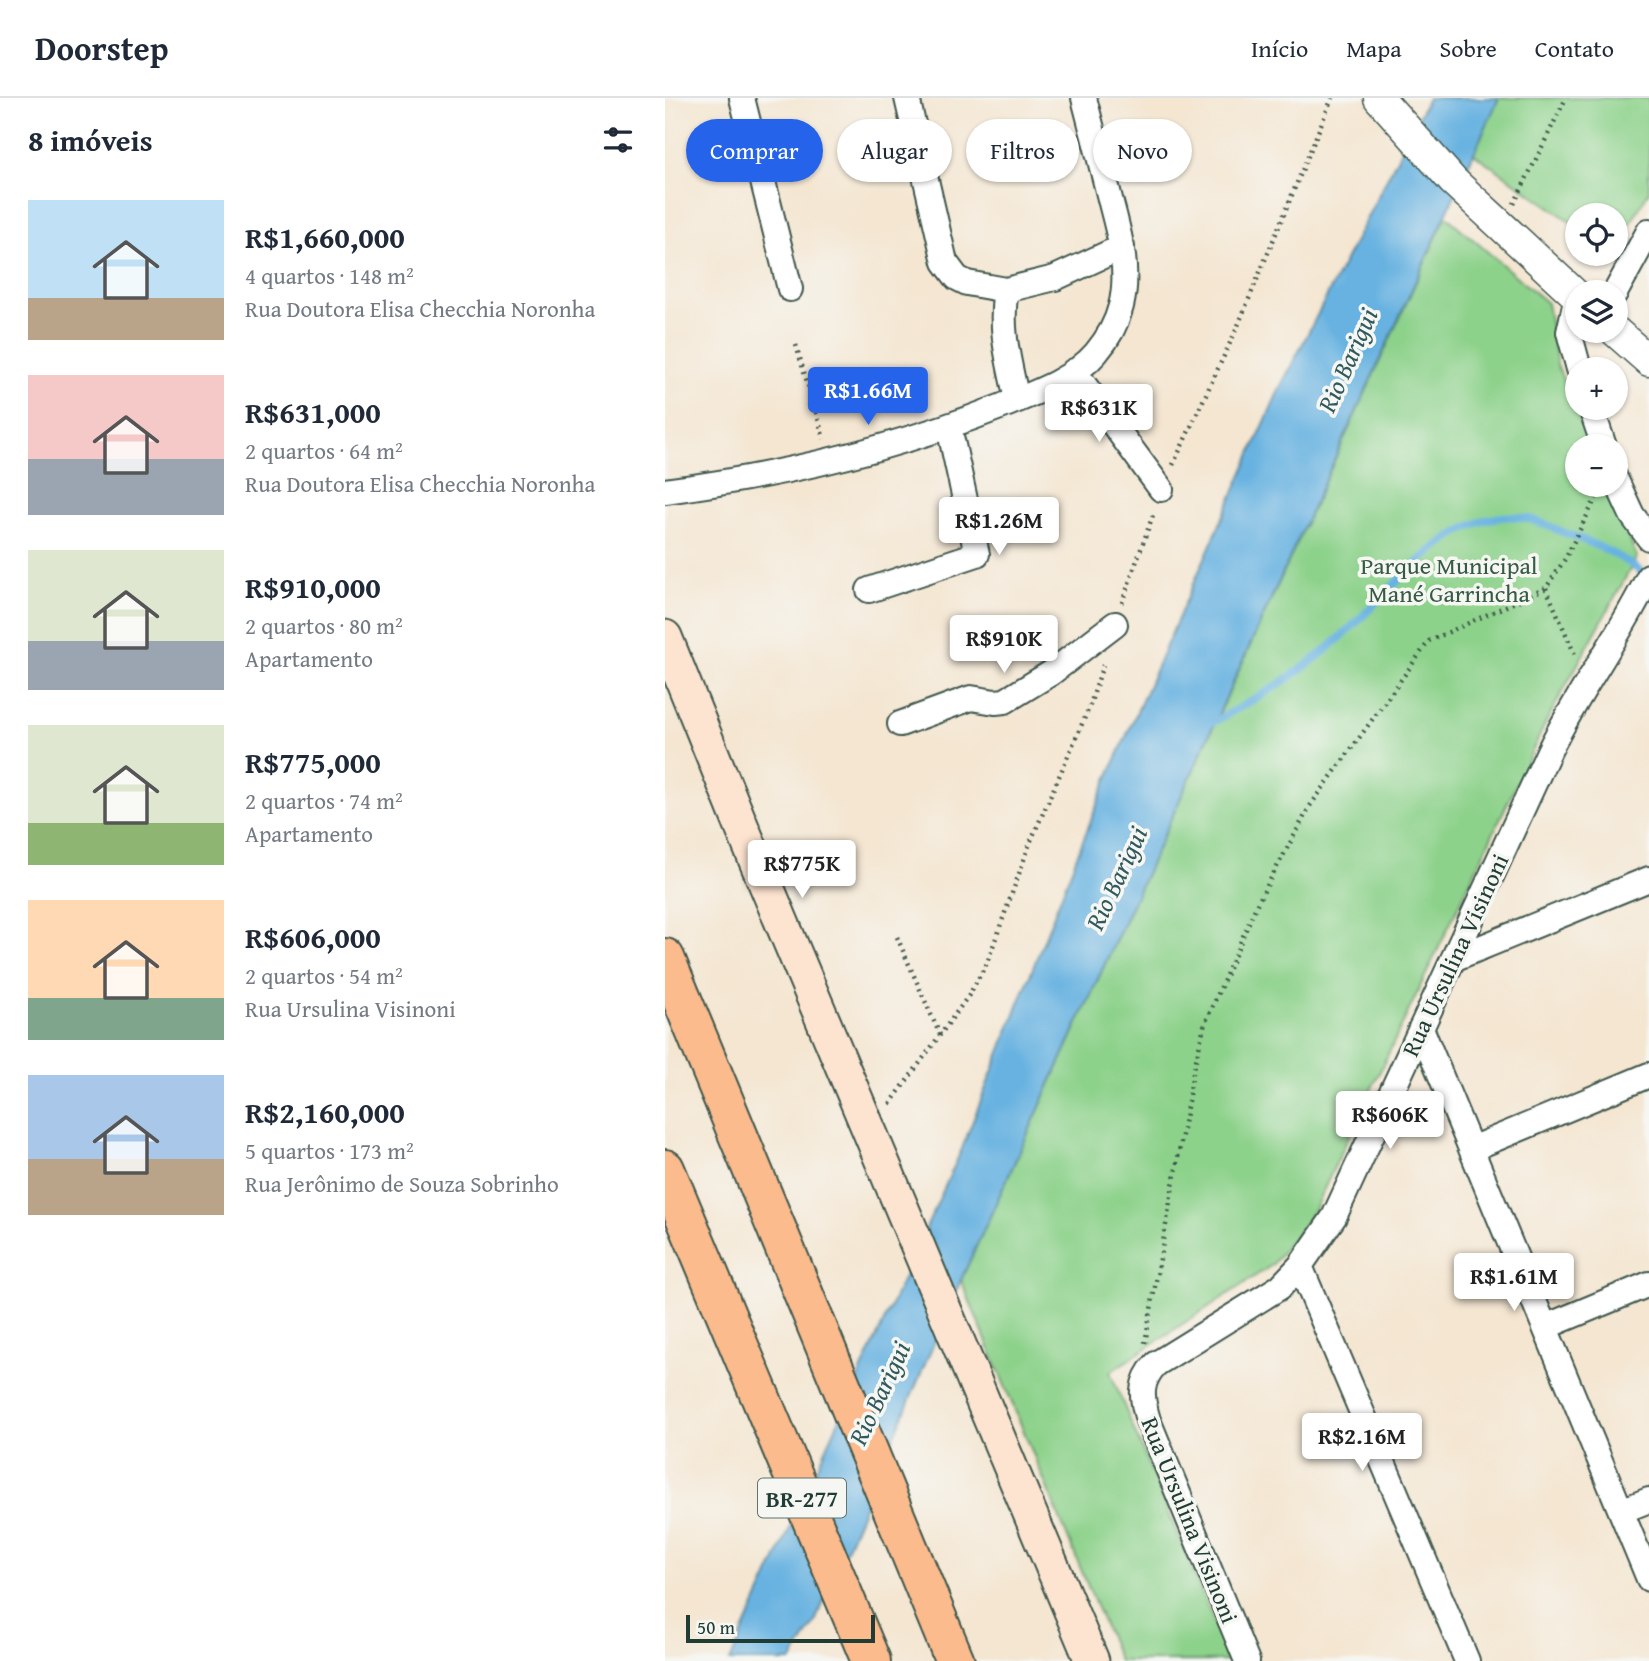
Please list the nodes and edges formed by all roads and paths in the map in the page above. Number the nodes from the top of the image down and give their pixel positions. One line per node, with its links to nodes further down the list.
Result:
1 (742, 98): 11 (street)
2 (907, 98): 12 (street)
3 (1084, 98): 8 (street)
4 (1380, 98): 6 (street)
5 (1566, 98): 6 (path)
6 (1492, 219): 10 (street)
7 (1649, 231): 9 (street)
8 (1122, 247): 12 (street); 16 (street)
9 (1622, 280)
10 (1565, 285)
11 (790, 289)
12 (1006, 290): 17 (street)
13 (1628, 342): 15 (street)
14 (796, 345): 19 (path)
15 (1649, 361)
16 (1074, 371): 17 (street); 20 (street)
17 (1017, 400): 18 (street)
18 (949, 427): 19 (street); 26 (street)
19 (831, 460): 21 (street)
20 (1161, 489)
21 (665, 491)
22 (1597, 497): 25 (path)
23 (1624, 497): 24 (street)
24 (1649, 538)
25 (1546, 588): 30 (path); 44 (path)
26 (869, 590)
27 (1644, 597): 30 (street, Rua Ursulina Visinoni)
28 (1115, 624): 31 (street)
29 (665, 636): 50 (main road)
30 (1587, 681): 35 (street, Rua Ursulina Visinoni)
31 (899, 724)
32 (1649, 879): 35 (street)
33 (897, 937): 37 (path)
34 (665, 958): 49 (highway, BR-277)
35 (1453, 959): 36 (street, Rua Ursulina Visinoni)
36 (1421, 1028): 39 (street); 41 (street, Rua Ursulina Visinoni)
37 (941, 1036)
38 (1649, 1075): 39 (street)
39 (1471, 1149): 43 (street)
40 (665, 1169): 48 (highway, BR-277)
41 (1300, 1266): 44 (street, Rua Ursulina Visinoni); 52 (street)
42 (1649, 1284): 43 (street)
43 (1545, 1327): 46 (street)
44 (1141, 1388): 51 (street, Rua Ursulina Visinoni)
45 (1649, 1500): 46 (street)
46 (1621, 1511): 47 (street)
47 (1649, 1579)
48 (871, 1661)
49 (955, 1661)
50 (1092, 1661)
51 (1247, 1661)
52 (1467, 1661)

